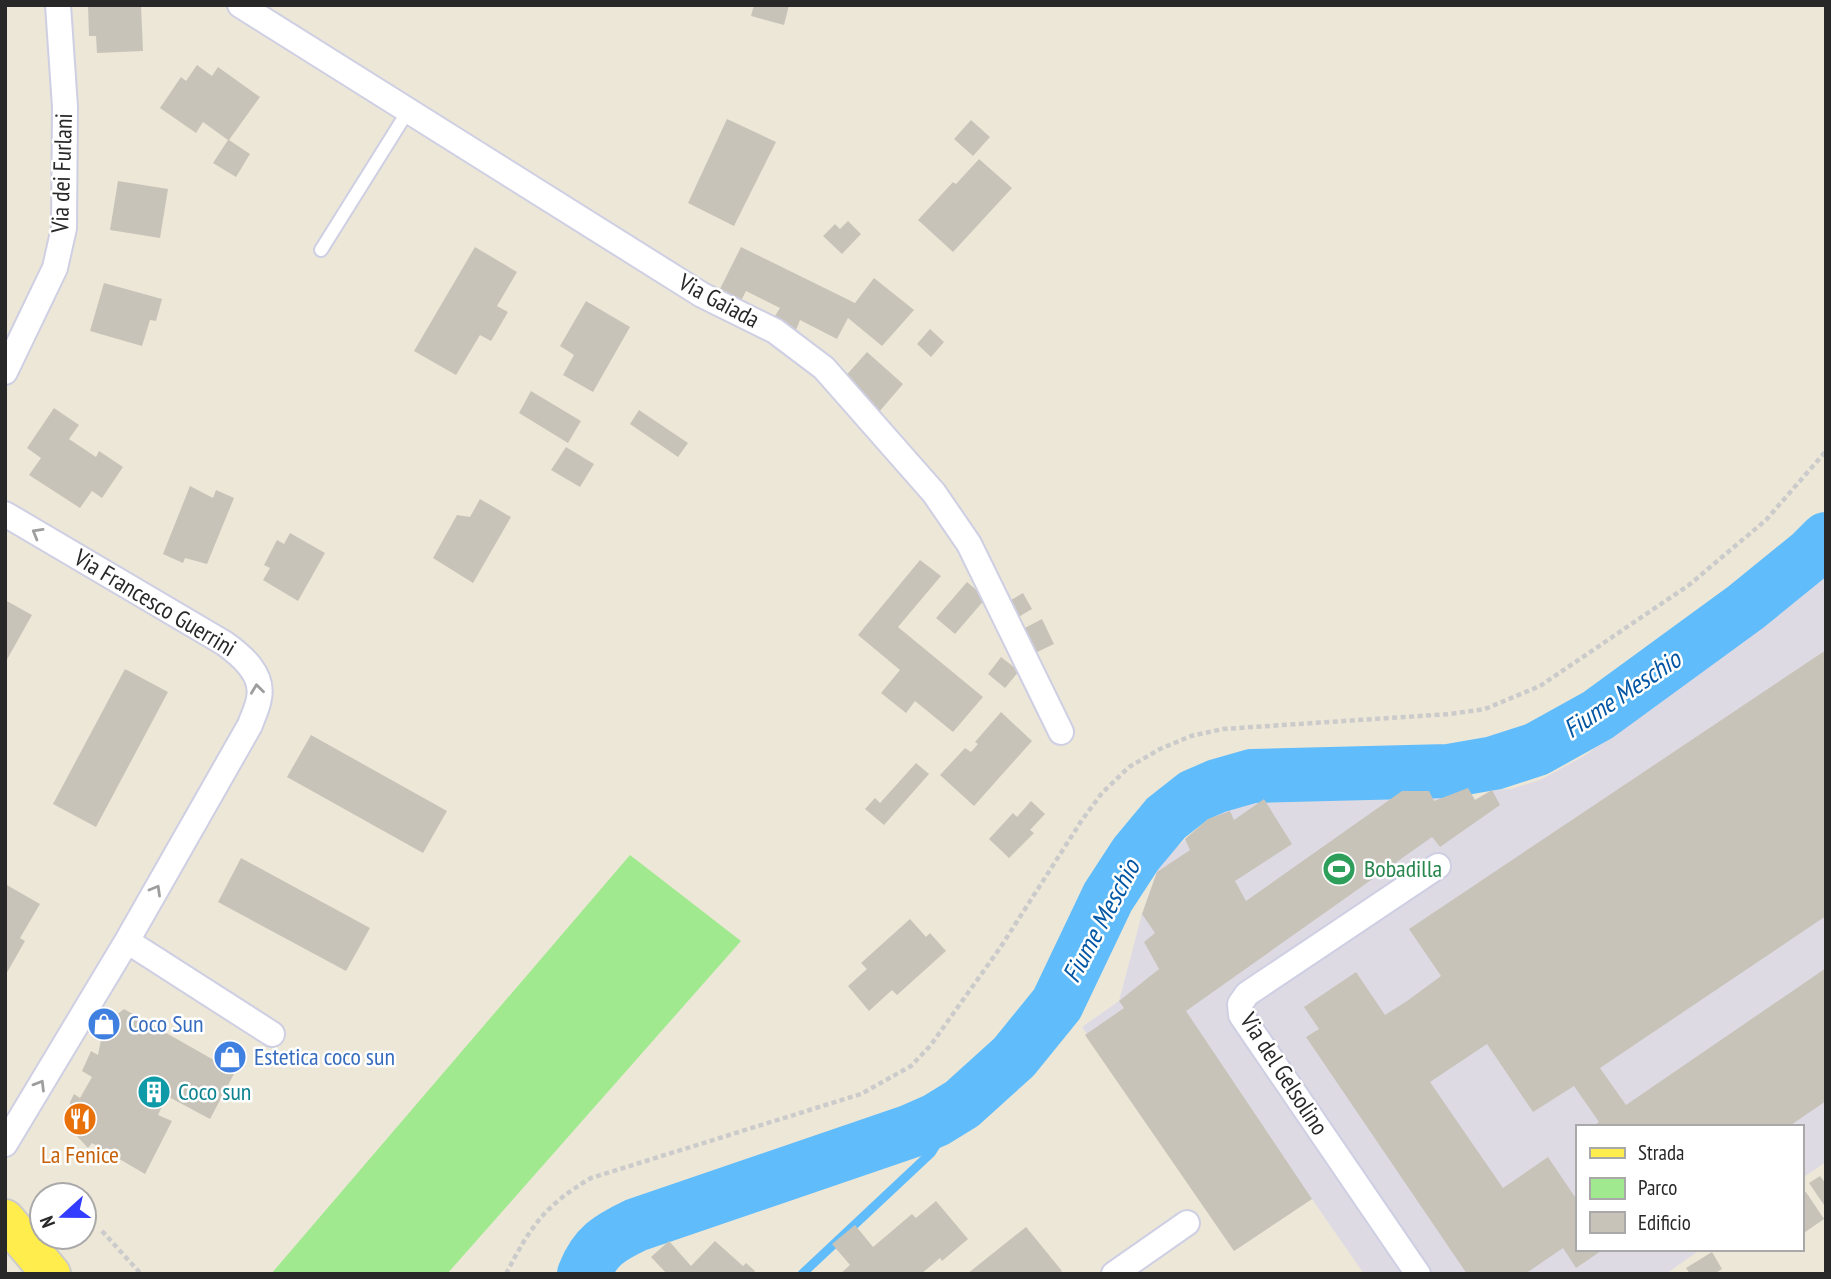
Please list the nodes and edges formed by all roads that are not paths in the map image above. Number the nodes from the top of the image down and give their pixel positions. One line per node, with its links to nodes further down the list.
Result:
1 (58, 5): 5 (street, Via dei Furlani)
2 (240, 5): 3 (street, Via Gaiada)
3 (408, 111): 4 (lane); 7 (street, Via Gaiada)
4 (321, 250)
5 (5, 372)
6 (5, 514): 9 (street, Via Francesco Guerrini, one-way to 6)
7 (1061, 732)
8 (1438, 866): 16 (street, Via del Gelsolino)
9 (127, 941): 10 (street); 11 (street, Via Francesco Guerrini, one-way to 9)
10 (272, 1034)
11 (5, 1144)
12 (5, 1219): 14 (main road)
13 (1187, 1223): 15 (street)
14 (51, 1274)
15 (1114, 1274)
16 (1418, 1274)

